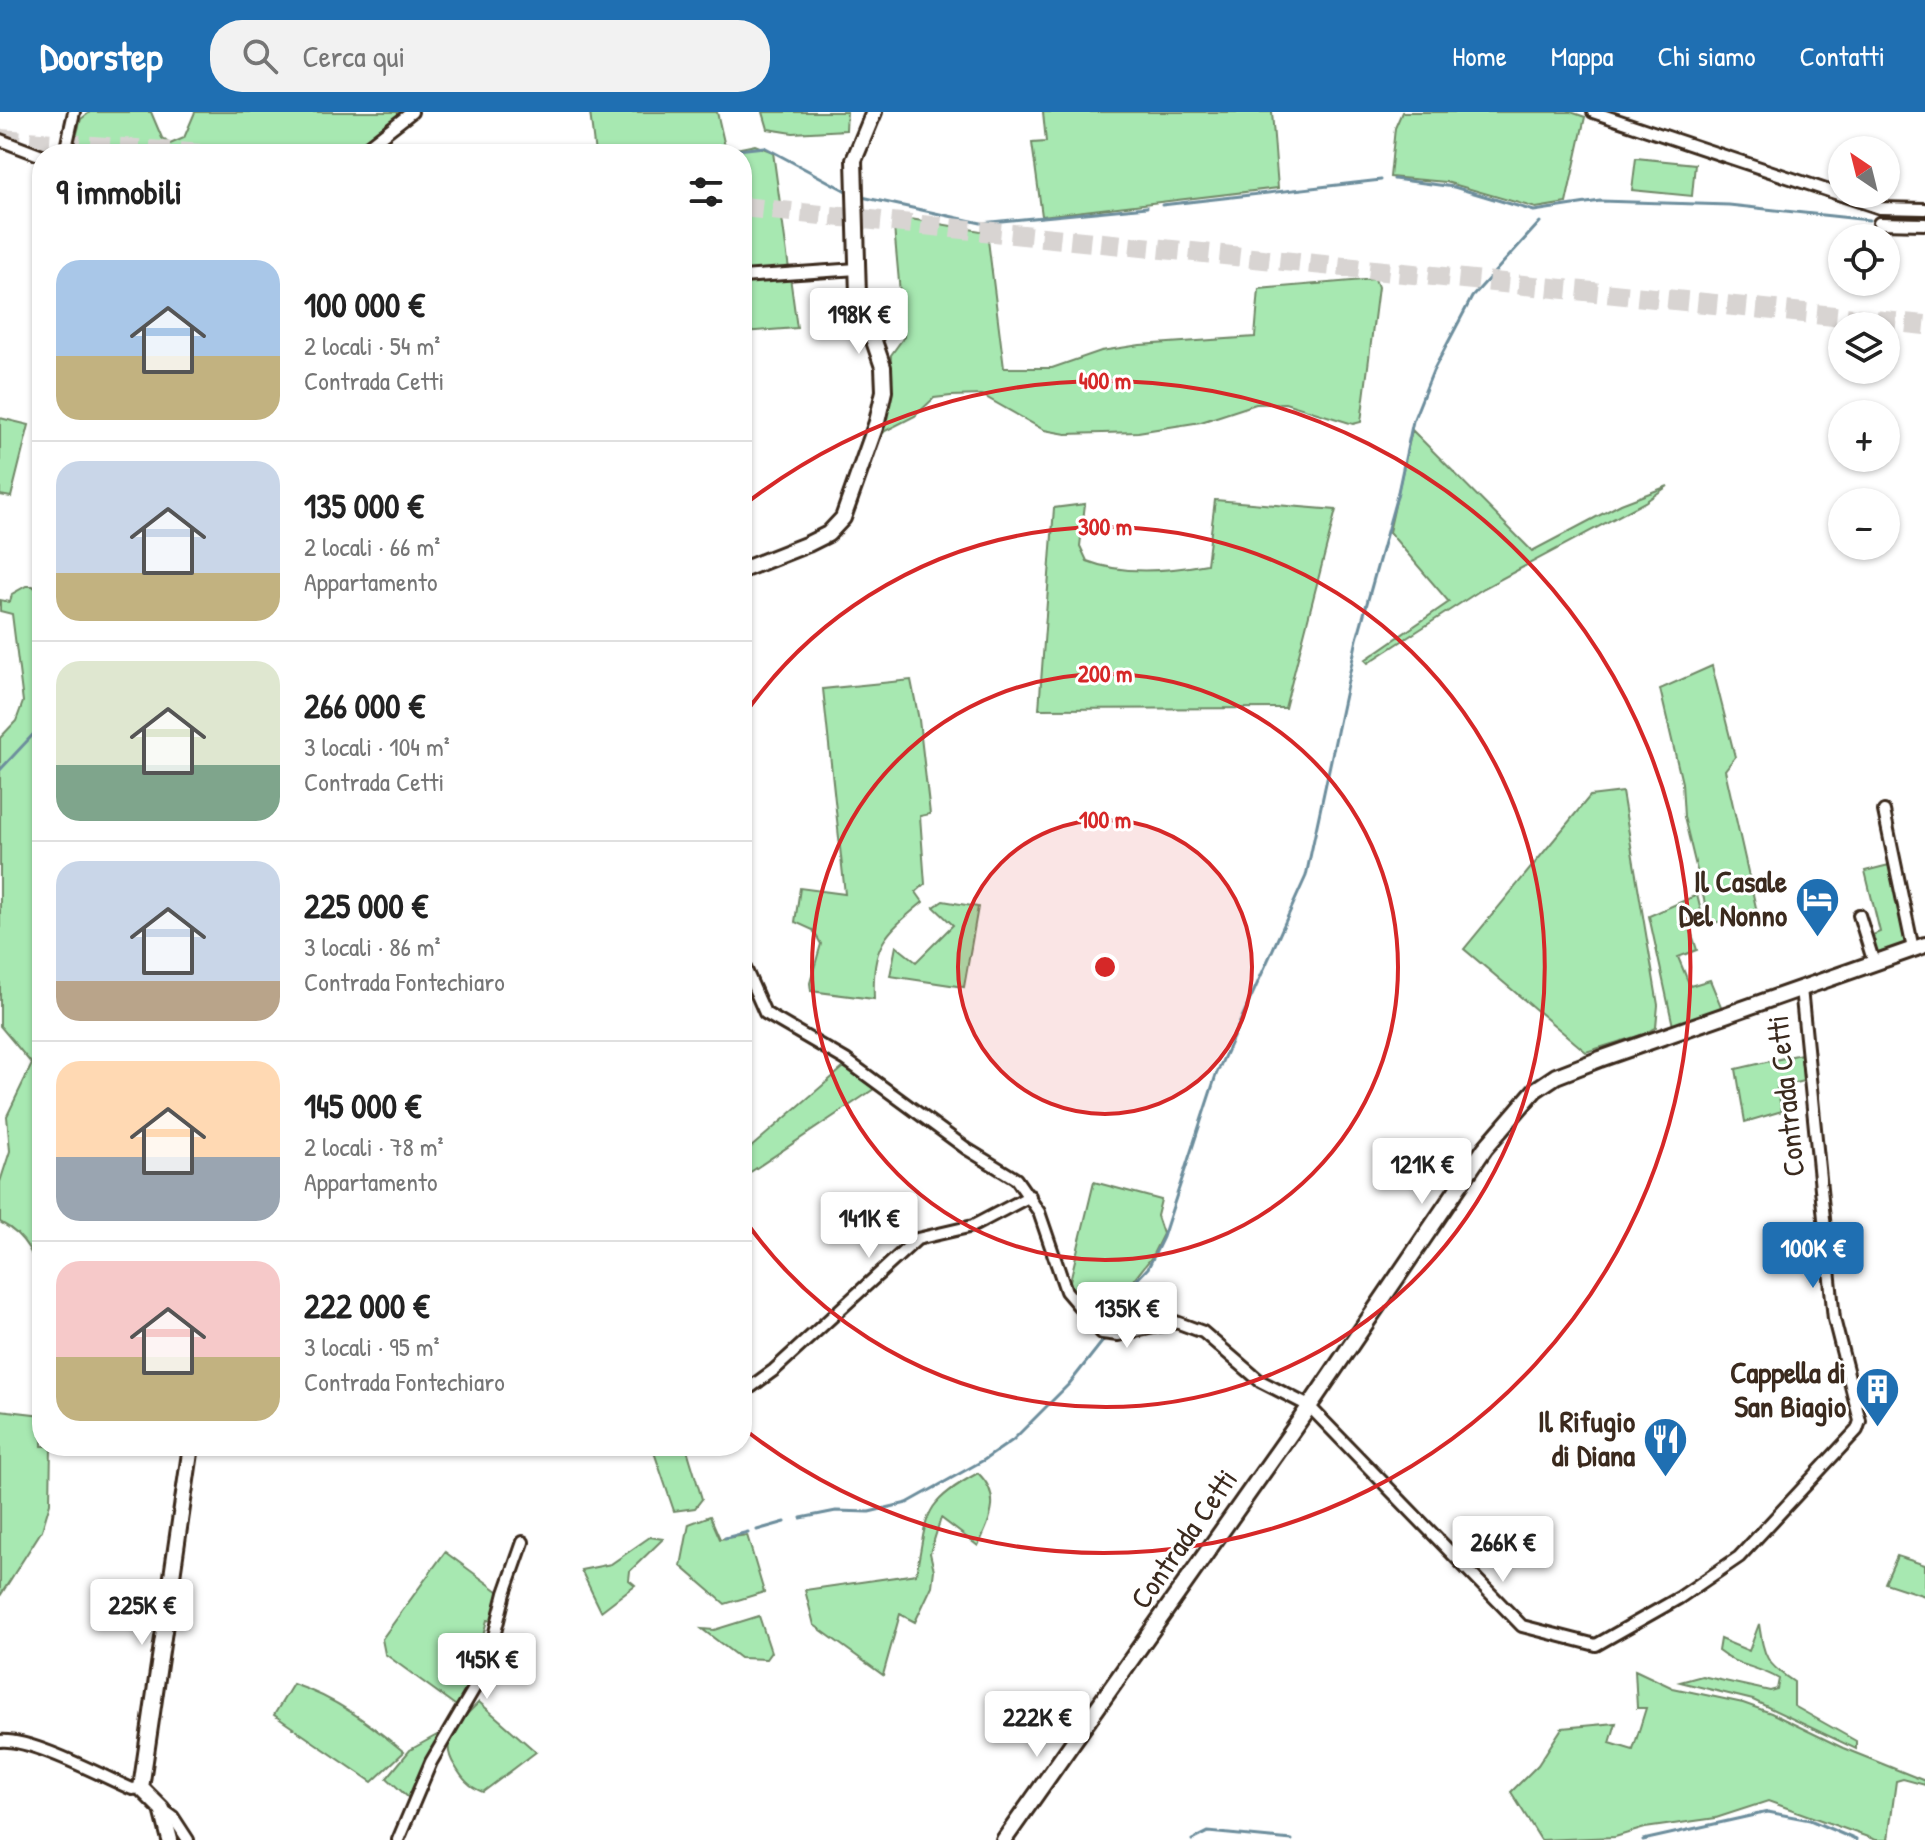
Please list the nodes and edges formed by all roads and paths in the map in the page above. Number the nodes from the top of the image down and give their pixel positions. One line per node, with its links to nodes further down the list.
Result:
1 (74, 112): 8 (street)
2 (412, 112): 9 (street)
3 (874, 112): 14 (main road)
4 (1593, 112): 6 (street)
5 (1604, 112): 6 (street)
6 (1615, 120): 11 (street)
7 (0, 140): 10 (street)
8 (67, 144)
9 (371, 144)
10 (32, 152)
11 (1925, 209)
12 (1879, 223): 13 (street)
13 (1925, 224)
14 (857, 269): 15 (street); 16 (main road)
15 (752, 276)
16 (752, 566)
17 (1884, 811): 19 (street)
18 (1859, 915): 20 (street)
19 (1919, 947): 20 (main road, Contrada Cetti)
20 (1874, 963): 22 (main road, Contrada Cetti)
21 (752, 984): 23 (street)
22 (1801, 988): 25 (main road, Contrada Cetti); 25 (street, Contrada Cetti)
23 (1030, 1196): 24 (street); 25 (street)
24 (752, 1386)
25 (1309, 1406): 34 (main road, Contrada Cetti)
26 (190, 1456): 29 (main road)
27 (523, 1542): 33 (street)
28 (0, 1741): 29 (street)
29 (141, 1788): 30 (main road)
30 (162, 1809): 31 (main road); 32 (street)
31 (170, 1840)
32 (188, 1840)
33 (398, 1840)
34 (1004, 1840)

